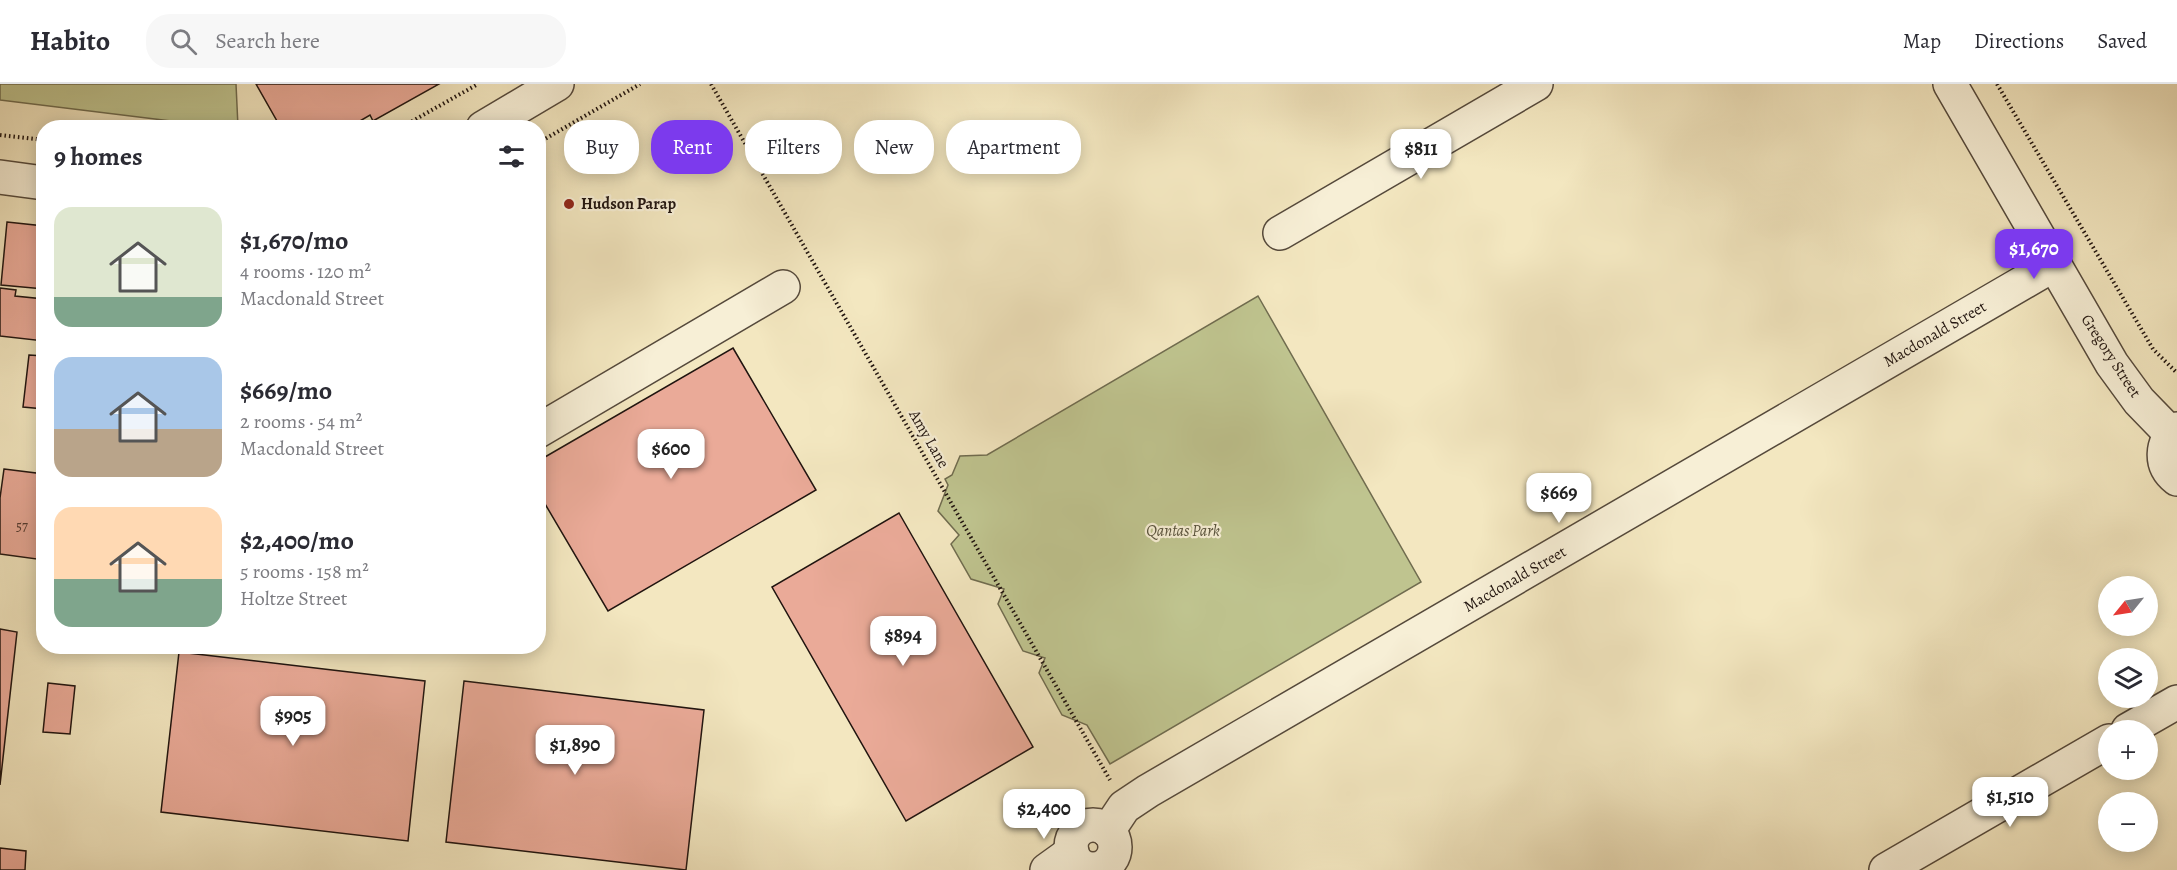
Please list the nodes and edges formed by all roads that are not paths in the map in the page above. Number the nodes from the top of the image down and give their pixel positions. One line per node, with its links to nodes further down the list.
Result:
1 (557, 84): 4 (street)
2 (1536, 84): 7 (street)
3 (1950, 84): 8 (street, Gregory Street)
4 (496, 120)
5 (0, 177): 6 (street)
6 (36, 182)
7 (1280, 233)
8 (2055, 264): 11 (street, Gregory Street); 16 (street, Macdonald Street)
9 (783, 287): 10 (street)
10 (546, 426)
11 (2174, 432): 12 (street)
12 (2177, 479)
13 (2177, 702): 14 (street)
14 (2146, 720)
15 (2098, 747): 18 (street)
16 (1114, 843): 17 (street)
17 (1059, 861)
18 (1886, 870)

